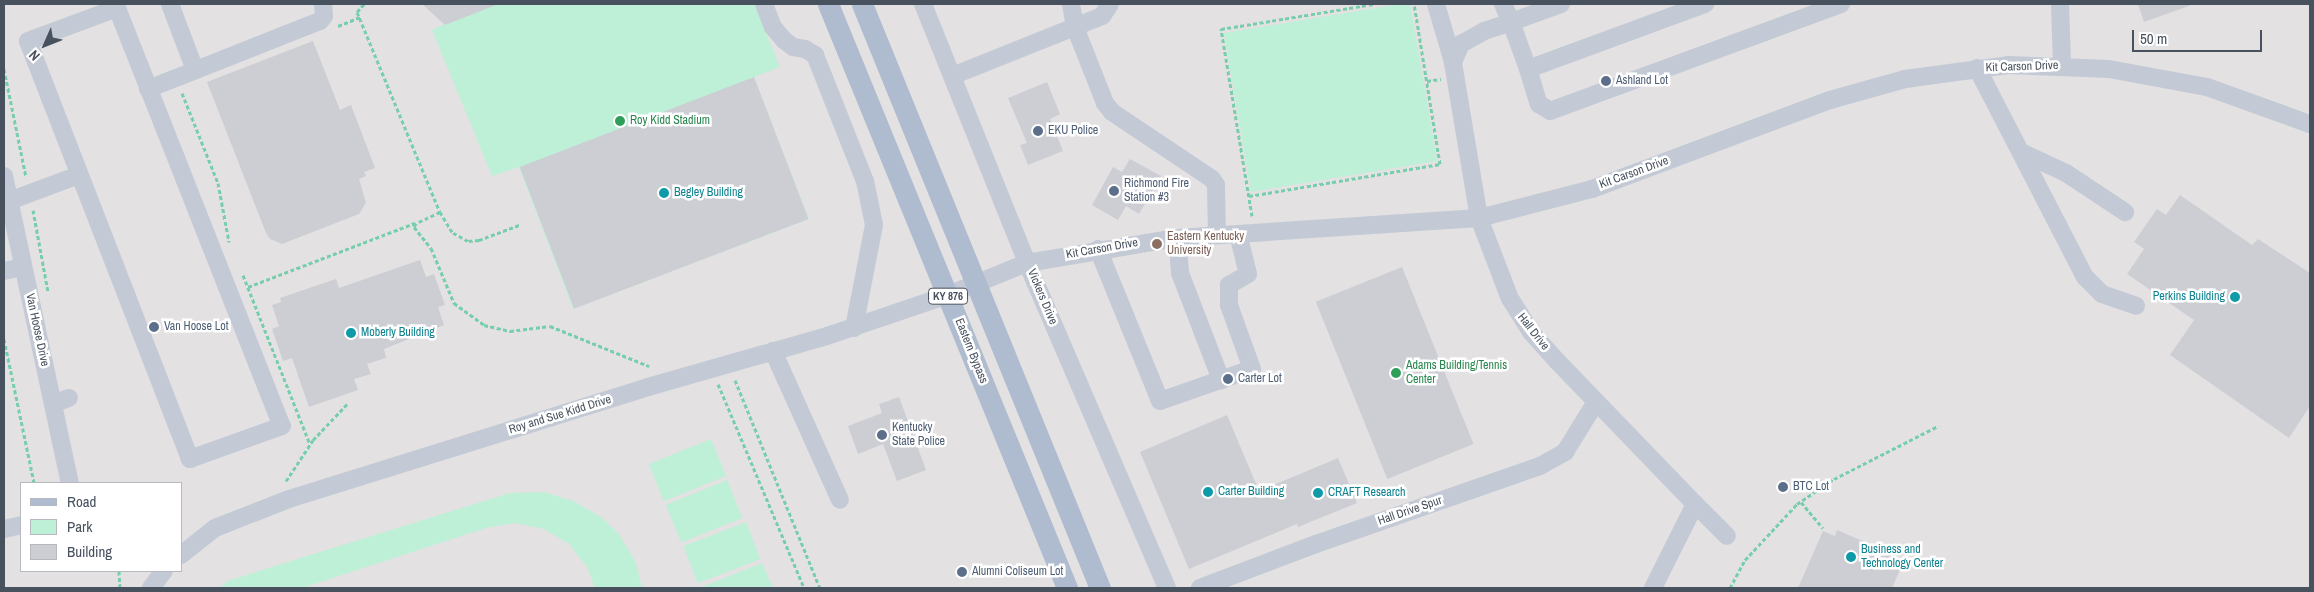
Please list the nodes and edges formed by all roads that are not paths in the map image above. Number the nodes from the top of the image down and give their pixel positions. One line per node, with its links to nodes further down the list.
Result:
1 (170, 4): 21 (street)
2 (323, 4): 21 (street)
3 (764, 4): 42 (street)
4 (828, 4): 40 (main road, Eastern Bypass / KY 876)
5 (862, 4): 39 (main road, KY 876)
6 (923, 4): 22 (street, Vickers Drive)
7 (1070, 4): 16 (street)
8 (1110, 4): 16 (street)
9 (1436, 4): 17 (street, Hall Drive)
10 (1502, 4): 15 (street)
11 (1561, 4): 15 (street)
12 (1705, 4): 20 (street)
13 (1841, 4): 20 (street)
14 (2060, 4): 18 (street)
15 (1511, 22): 17 (street); 20 (street)
16 (1075, 27): 22 (street); 33 (street)
17 (1453, 62): 30 (street, Hall Drive)
18 (2062, 65): 19 (street, Kit Carson Drive); 24 (street, Kit Carson Drive)
19 (1977, 68): 25 (street); 30 (street, Kit Carson Drive)
20 (1528, 69)
21 (195, 70): 23 (street)
22 (952, 76): 36 (street, Vickers Drive)
23 (148, 88): 26 (street); 26 (street)
24 (2310, 124)
25 (2021, 152): 29 (street); 41 (street)
26 (79, 175): 28 (street)
27 (4, 176): 28 (street, Van Hoose Drive)
28 (9, 201): 31 (street, Van Hoose Drive)
29 (2125, 212)
30 (1479, 218): 32 (street, Kit Carson Drive); 45 (street, Hall Drive)
31 (9, 222): 37 (street, Van Hoose Drive)
32 (1238, 234): 33 (street, Kit Carson Drive); 44 (street)
33 (1217, 235): 34 (street, Kit Carson Drive)
34 (1177, 238): 35 (street, Kit Carson Drive); 44 (street)
35 (1098, 249): 36 (street, Kit Carson Drive); 44 (street)
36 (1027, 263): 39 (street, Kit Carson Drive); 57 (street, Vickers Drive)
37 (23, 267): 38 (street); 46 (street, Van Hoose Drive)
38 (4, 271)
39 (977, 284): 40 (street, Kit Carson Drive); 56 (main road, KY 876)
40 (948, 295): 42 (street, Roy and Sue Kidd Drive); 55 (main road, Eastern Bypass / KY 876)
41 (2136, 306)
42 (854, 328): 43 (street, Roy and Sue Kidd Drive)
43 (773, 352): 47 (street); 52 (street, Roy and Sue Kidd Drive)
44 (1221, 380)
45 (1596, 402): 48 (street, Hall Drive); 58 (street, Hall Drive Spur)
46 (70, 482)
47 (840, 500)
48 (1696, 504): 51 (street, Hall Drive); 59 (street)
49 (20, 525): 50 (street)
50 (4, 529)
51 (1727, 536)
52 (182, 554)
53 (163, 572): 54 (street)
54 (151, 588)
55 (1067, 588)
56 (1100, 588)
57 (1167, 588)
58 (1200, 588)
59 (1653, 588)

